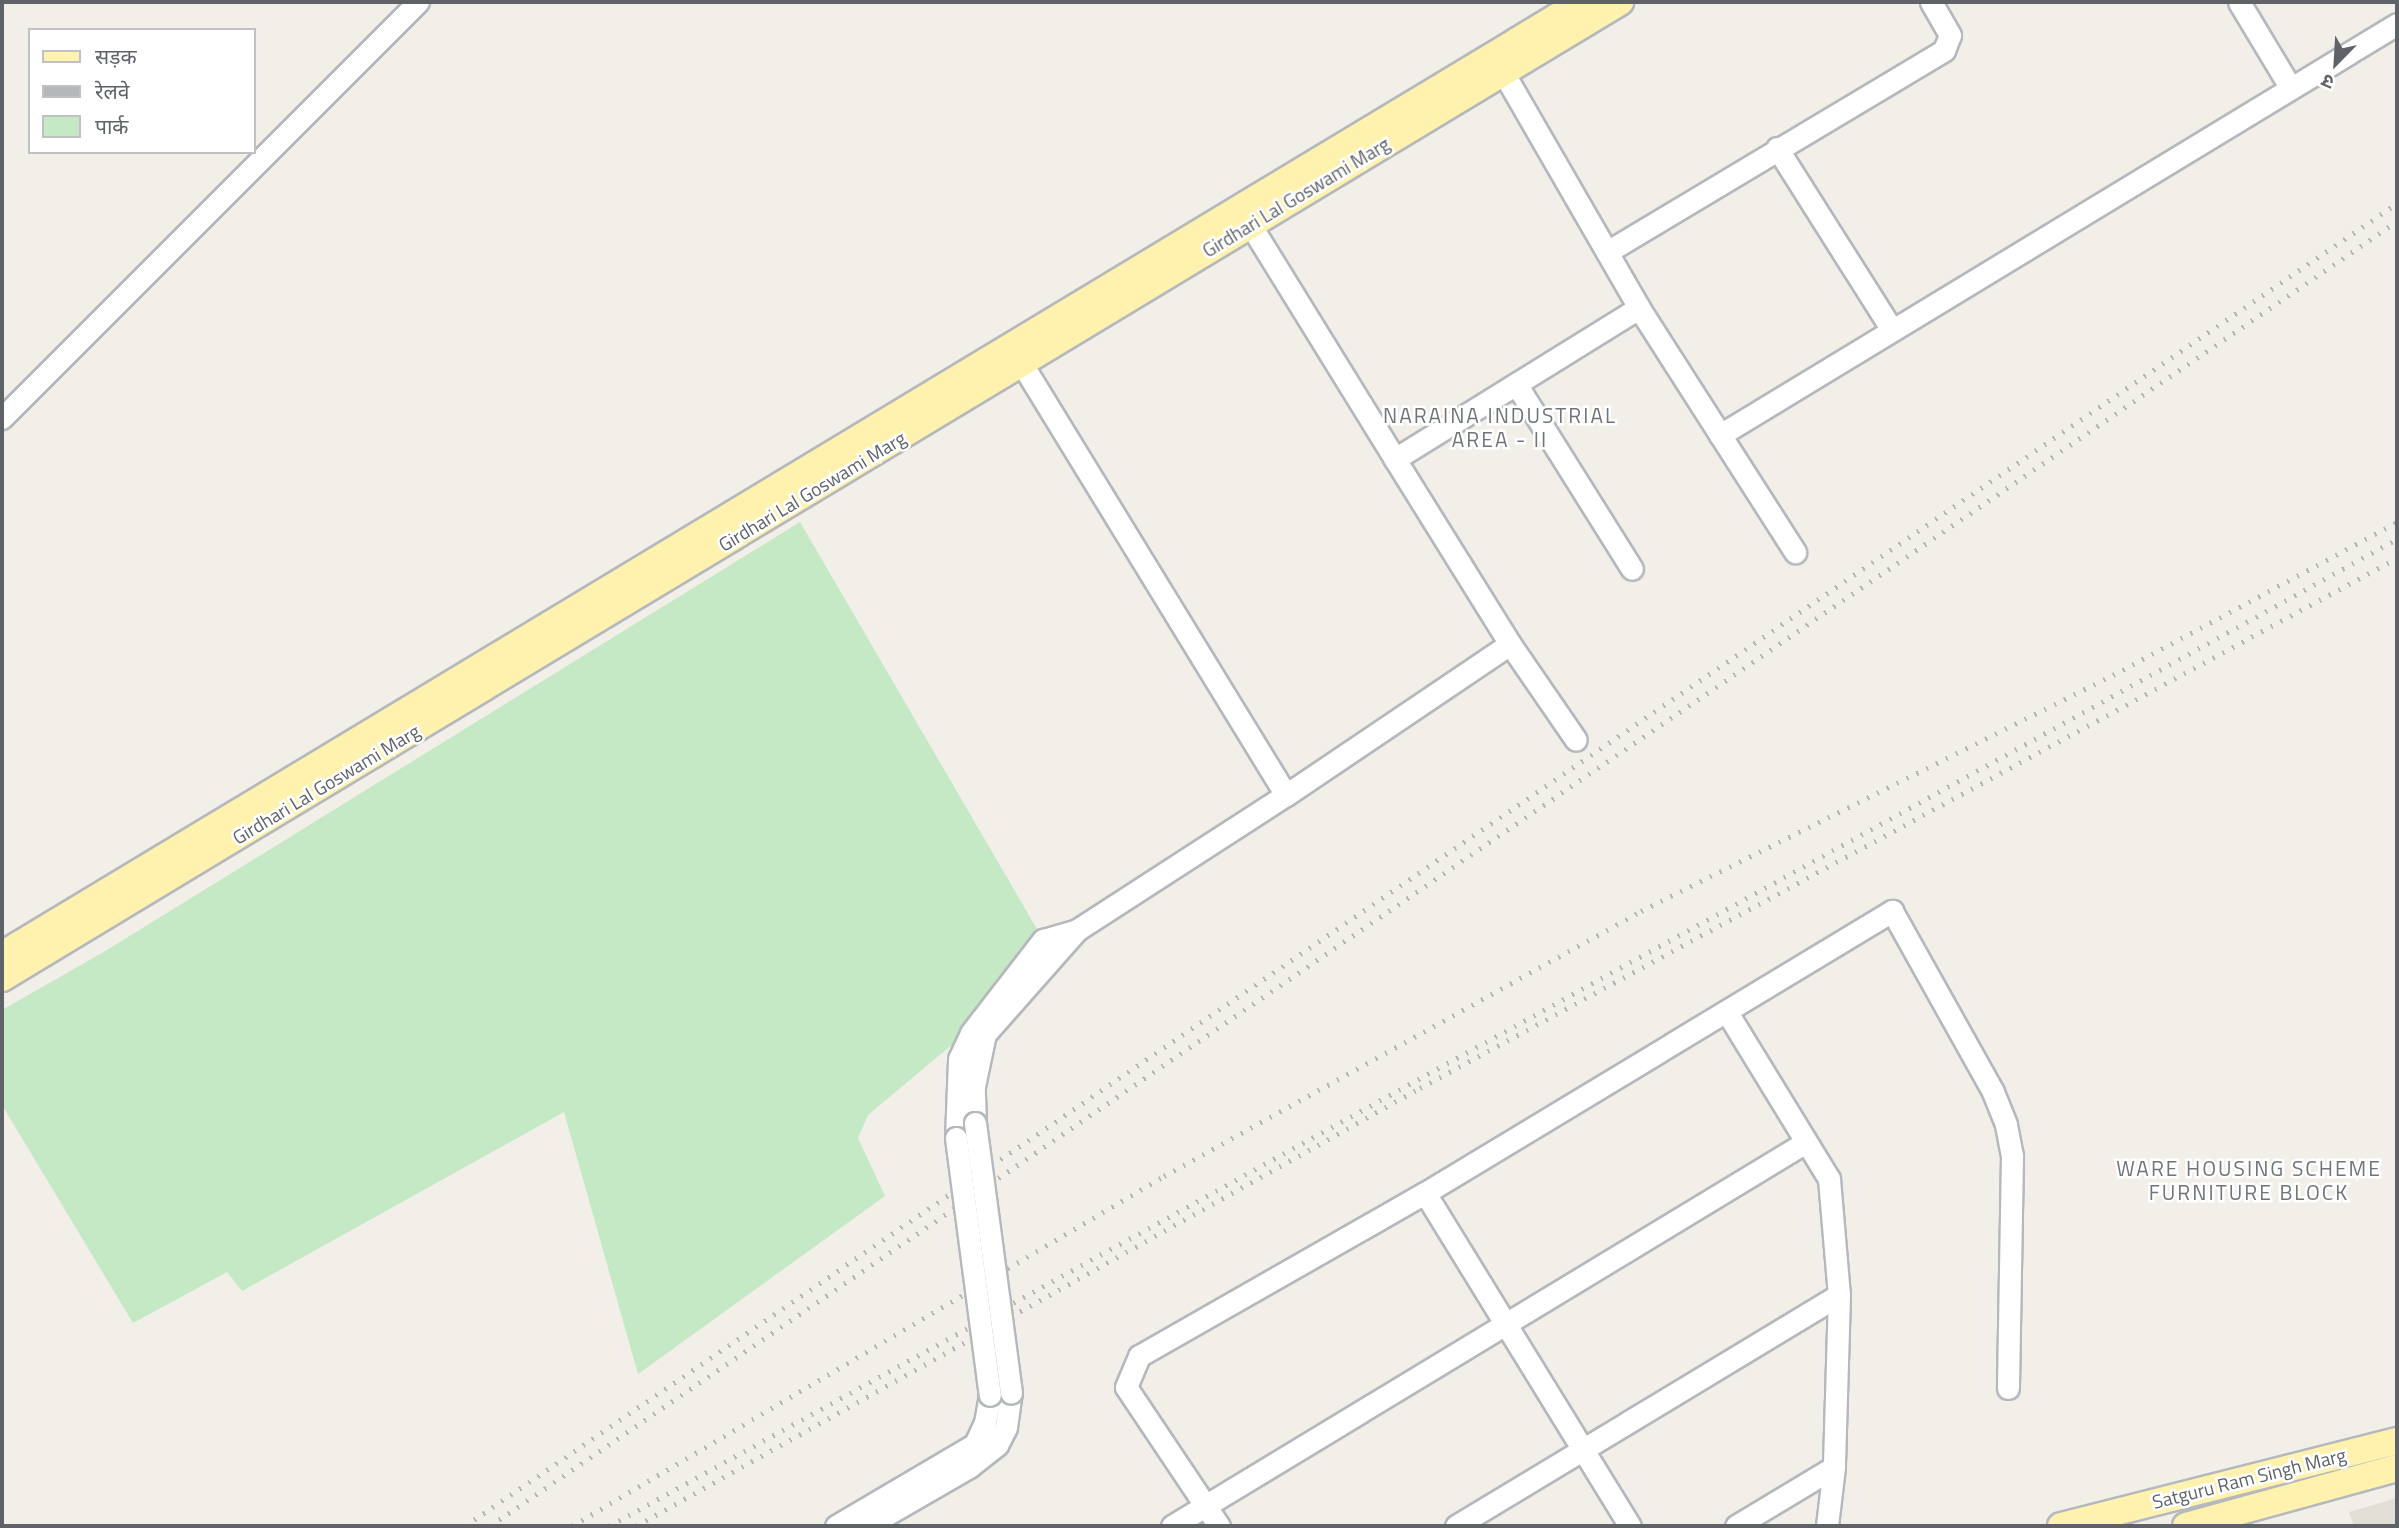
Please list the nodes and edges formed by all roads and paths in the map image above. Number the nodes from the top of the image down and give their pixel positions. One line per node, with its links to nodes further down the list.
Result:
1 (418, 2): 16 (street)
2 (1582, 2): 10 (main road, Girdhari Lal Goswami Marg)
3 (1620, 2): 7 (main road, Girdhari Lal Goswami Marg)
4 (1931, 2): 9 (street)
5 (2239, 2): 8 (street)
6 (2397, 24): 8 (street)
7 (1503, 72): 10 (main road, Girdhari Lal Goswami Marg); 11 (street)
8 (2290, 88): 13 (street)
9 (1777, 148): 11 (street); 13 (street)
10 (1245, 216): 14 (main road, Girdhari Lal Goswami Marg); 18 (street)
11 (1606, 252): 12 (street)
12 (1639, 308): 15 (street); 17 (street)
13 (1892, 330): 17 (street)
14 (1016, 355): 23 (street); 25 (main road, Girdhari Lal Goswami Marg); 26 (main road, Girdhari Lal Goswami Marg)
15 (1516, 384): 18 (street); 20 (street)
16 (2, 418)
17 (1720, 435): 19 (street)
18 (1395, 458): 21 (street)
19 (1795, 552)
20 (1632, 569)
21 (1510, 644): 22 (street); 23 (street)
22 (1576, 740)
23 (1286, 795): 24 (street)
24 (1077, 930): 33 (street, bridge); 33 (street, bridge)
25 (2, 955)
26 (2, 978)
27 (1728, 1014): 28 (street); 29 (street); 32 (street)
28 (1807, 1142): 30 (street); 31 (street)
29 (1425, 1193): 31 (street); 38 (street)
30 (1839, 1295): 35 (street); 36 (street)
31 (1508, 1322): 35 (street); 38 (street)
32 (2008, 1388)
33 (1001, 1394): 39 (street); 40 (street)
34 (2397, 1441): 47 (main road, Satguru Ram Singh Marg)
35 (1585, 1448): 43 (street); 44 (street)
36 (1835, 1467): 45 (street); 46 (street)
37 (2397, 1468): 48 (main road, Satguru Ram Singh Marg)
38 (1206, 1505): 41 (street); 42 (street)
39 (836, 1526)
40 (867, 1526)
41 (1172, 1526)
42 (1219, 1526)
43 (1457, 1526)
44 (1630, 1526)
45 (1736, 1526)
46 (1828, 1526)
47 (2061, 1526)
48 (2186, 1526)

